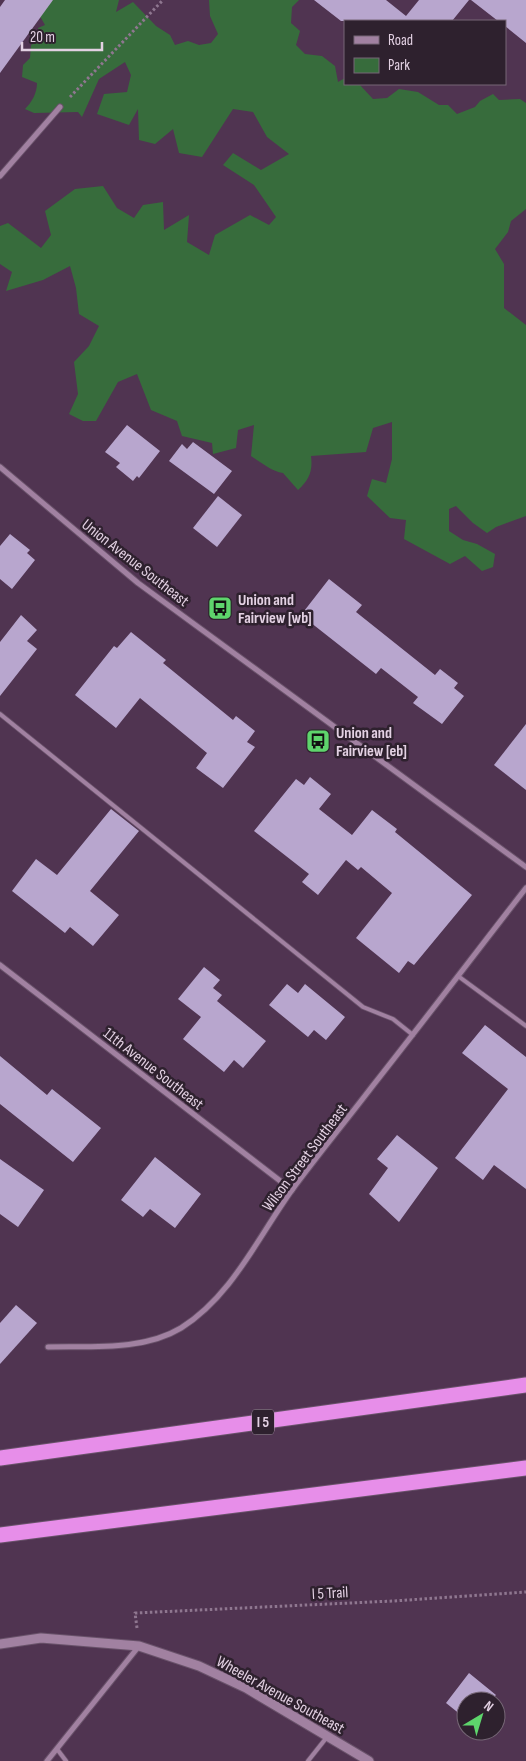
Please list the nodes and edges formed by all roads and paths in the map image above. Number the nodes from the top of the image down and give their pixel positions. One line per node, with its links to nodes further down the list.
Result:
1 (163, 0): 2 (path)
2 (60, 107): 3 (street)
3 (0, 176)
4 (0, 467): 6 (street, Union Avenue Southeast)
5 (0, 714): 11 (lane)
6 (526, 867)
7 (526, 888): 9 (street, Wilson Street Southeast)
8 (0, 966): 12 (street, 11th Avenue Southeast)
9 (458, 976): 10 (lane); 11 (street, Wilson Street Southeast)
10 (526, 1026)
11 (413, 1035): 12 (street, Wilson Street Southeast)
12 (292, 1190): 13 (street, Wilson Street Southeast)
13 (48, 1347)
14 (526, 1385): 15 (highway, I 5)
15 (0, 1458)
16 (526, 1468): 17 (highway)
17 (0, 1535)
18 (526, 1592): 19 (path, I 5 Trail)
19 (135, 1614)
20 (0, 1644): 21 (street, Wheeler Avenue Southeast)
21 (139, 1646): 22 (street, Wheeler Avenue Southeast); 23 (street)
22 (327, 1736): 26 (lane); 27 (street, Wheeler Avenue Southeast)
23 (57, 1749): 24 (street); 25 (lane)
24 (47, 1761)
25 (66, 1761)
26 (308, 1761)
27 (369, 1761)

